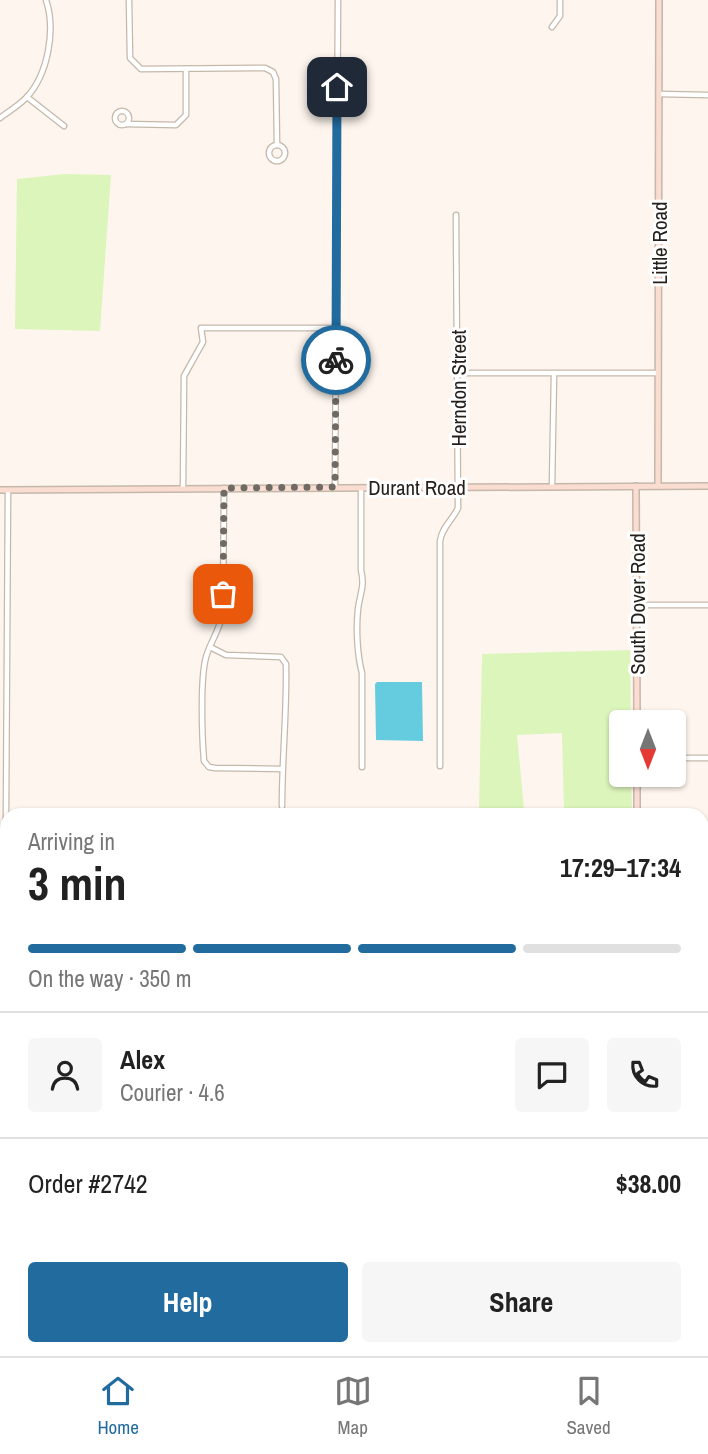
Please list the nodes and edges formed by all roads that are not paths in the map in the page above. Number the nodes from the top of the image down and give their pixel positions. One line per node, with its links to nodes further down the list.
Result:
1 (46, 0): 10 (street)
2 (130, 0): 7 (street)
3 (338, 0): 16 (street)
4 (560, 0): 6 (street)
5 (659, 0): 8 (street, Little Road)
6 (552, 27)
7 (186, 69): 12 (street); 14 (street)
8 (659, 94): 9 (street); 18 (street, Little Road)
9 (708, 95)
10 (27, 97): 11 (street); 13 (street)
11 (0, 118)
12 (126, 124)
13 (64, 127)
14 (277, 145)
15 (456, 215): 17 (street, Herndon Street)
16 (336, 328): 24 (street); 27 (street)
17 (458, 373): 19 (street); 26 (street, Herndon Street)
18 (658, 373): 19 (street); 22 (street, Little Road)
19 (554, 374): 20 (street)
20 (552, 486): 21 (street, Durant Road); 26 (street, Durant Road)
21 (636, 486): 22 (street, Durant Road); 33 (street, South Dover Road)
22 (658, 486): 23 (street, Durant Road)
23 (708, 486)
24 (335, 487): 25 (street, Durant Road); 28 (street, Durant Road)
25 (361, 487): 26 (street, Durant Road); 39 (street)
26 (458, 487): 40 (street, Herndon Street)
27 (183, 488): 28 (street, Durant Road); 30 (street, Durant Road)
28 (224, 488): 32 (street)
29 (0, 490): 30 (street, Durant Road)
30 (8, 490): 44 (street)
31 (200, 577): 32 (street)
32 (223, 578): 35 (street)
33 (637, 605): 34 (street); 36 (street, South Dover Road)
34 (708, 605)
35 (210, 647): 41 (street); 41 (street)
36 (637, 710)
37 (686, 758): 38 (street)
38 (708, 758)
39 (362, 766)
40 (440, 766)
41 (282, 769): 43 (street)
42 (637, 788): 45 (street)
43 (282, 806)
44 (6, 808)
45 (637, 808)

